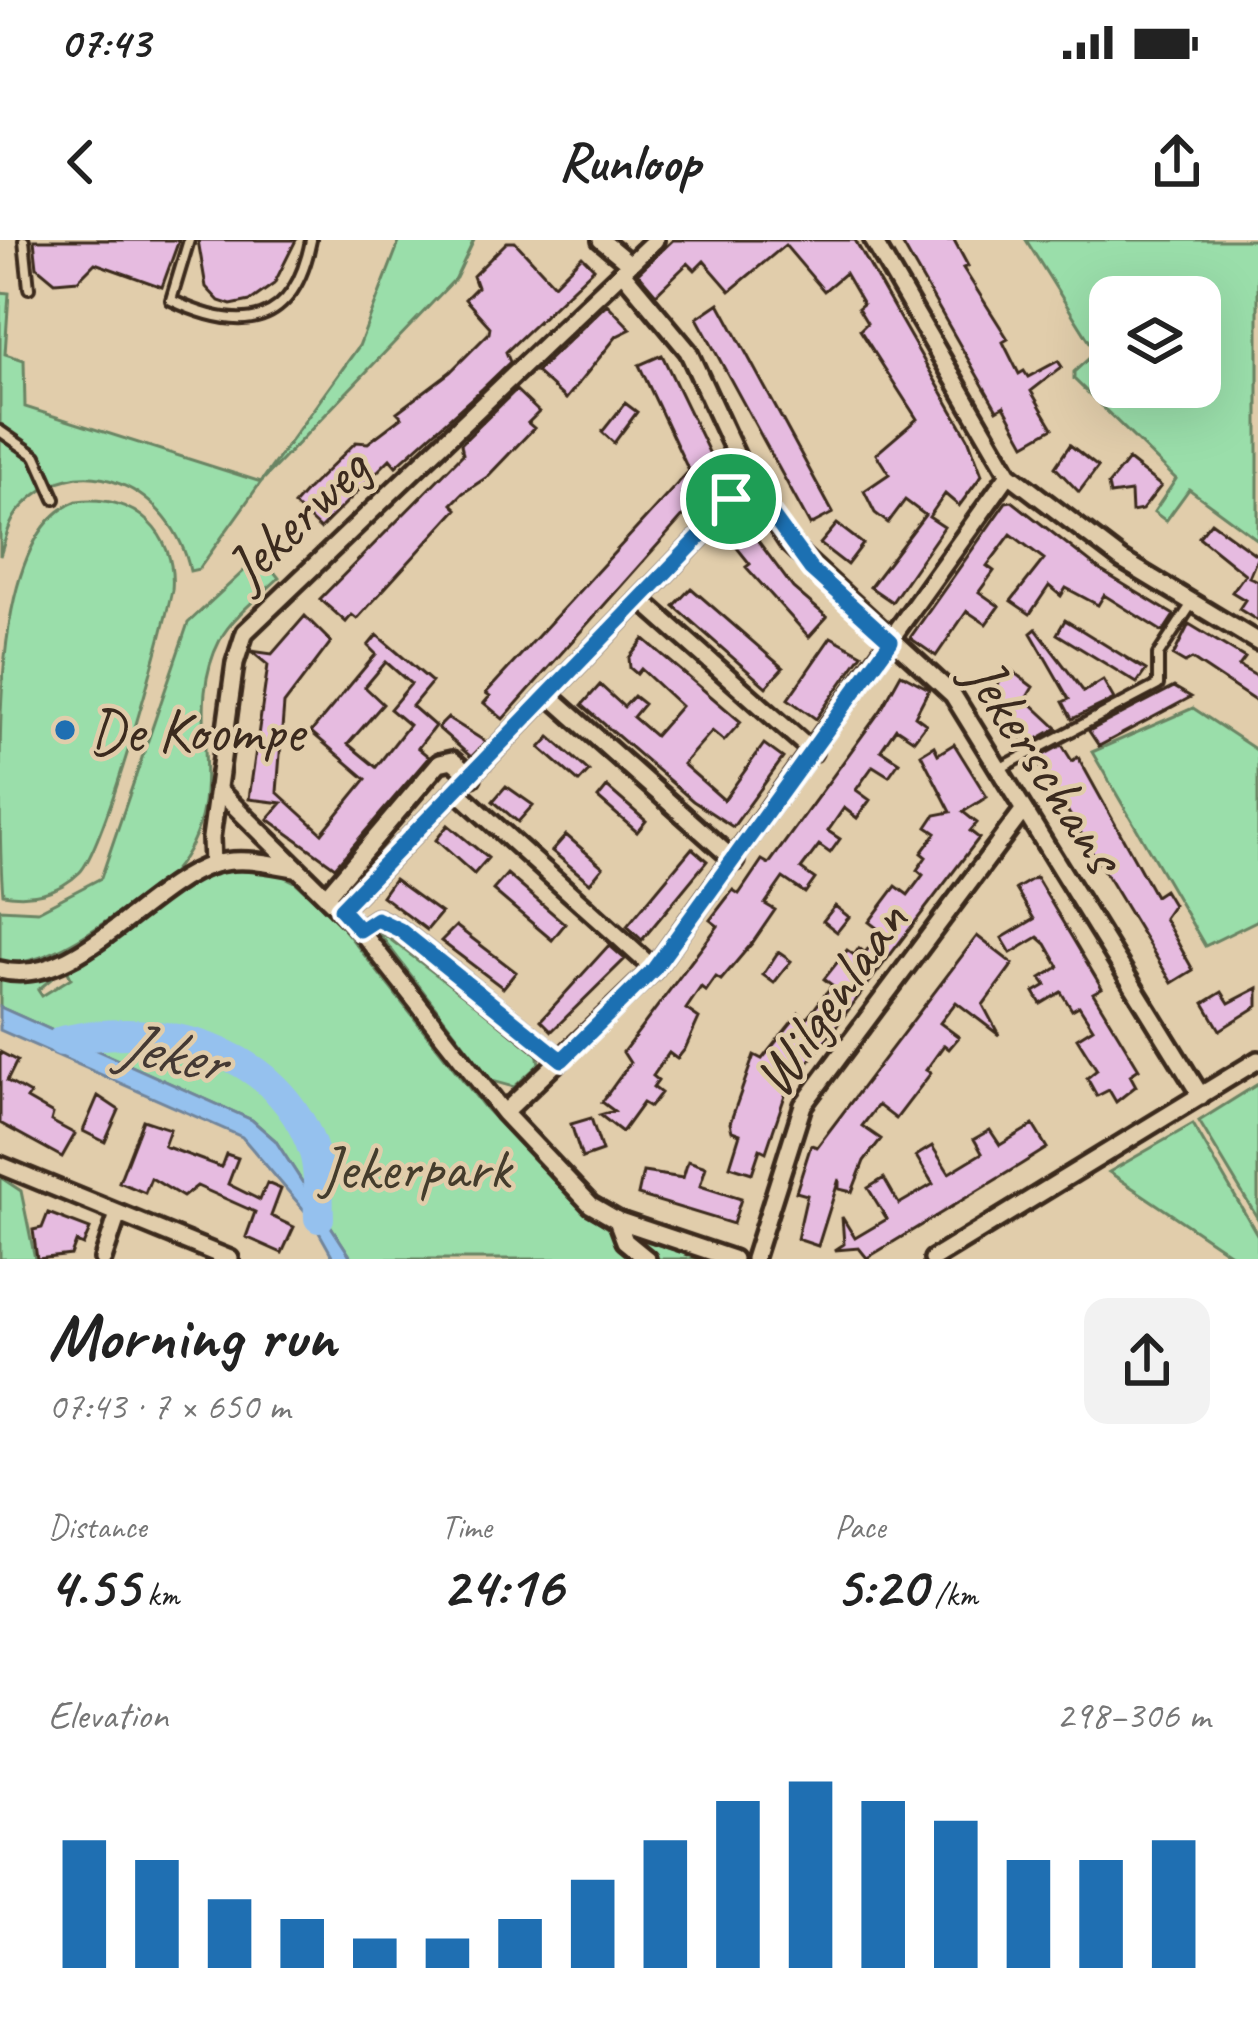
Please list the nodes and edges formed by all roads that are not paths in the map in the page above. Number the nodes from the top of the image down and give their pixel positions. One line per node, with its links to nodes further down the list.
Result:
1 (24, 240): 8 (lane)
2 (189, 240): 3 (lane)
3 (311, 240)
4 (601, 240): 7 (street, Jekerschans)
5 (656, 240): 7 (street, Jekerweg)
6 (873, 240): 10 (street)
7 (626, 268): 11 (street, Jekerschans); 21 (street, Jekerweg)
8 (29, 288)
9 (0, 431): 12 (lane)
10 (1009, 474): 14 (street); 15 (street)
11 (750, 485): 13 (street); 15 (street, Jekerschans)
12 (55, 499)
13 (640, 599): 17 (street); 18 (street)
14 (1192, 603): 16 (street); 19 (lane)
15 (891, 641): 18 (street); 19 (street, Jekerschans)
16 (1258, 642)
17 (550, 696): 20 (street); 24 (street)
18 (813, 752): 24 (street)
19 (999, 769): 23 (street, Jekerschans)
20 (472, 777): 22 (street); 27 (street)
21 (217, 789): 25 (street, Jekerweg); 26 (street)
22 (458, 792): 28 (street); 30 (street)
23 (1022, 812): 34 (street, Jekerschans); 43 (street, Wilgenlaan)
24 (735, 861): 30 (street)
25 (212, 865): 26 (street); 31 (street)
26 (294, 868): 27 (street)
27 (327, 896): 28 (street)
28 (341, 909): 29 (street)
29 (360, 930): 32 (street); 35 (street)
30 (654, 969): 32 (street)
31 (0, 970)
32 (562, 1060): 35 (street)
33 (1258, 1060): 34 (street)
34 (1201, 1096): 44 (street)
35 (504, 1113): 38 (street)
36 (0, 1165): 37 (street)
37 (118, 1214): 39 (street); 40 (street)
38 (617, 1220): 41 (street); 42 (street)
39 (104, 1259)
40 (230, 1259)
41 (647, 1259)
42 (733, 1259)
43 (754, 1259)
44 (933, 1259)

